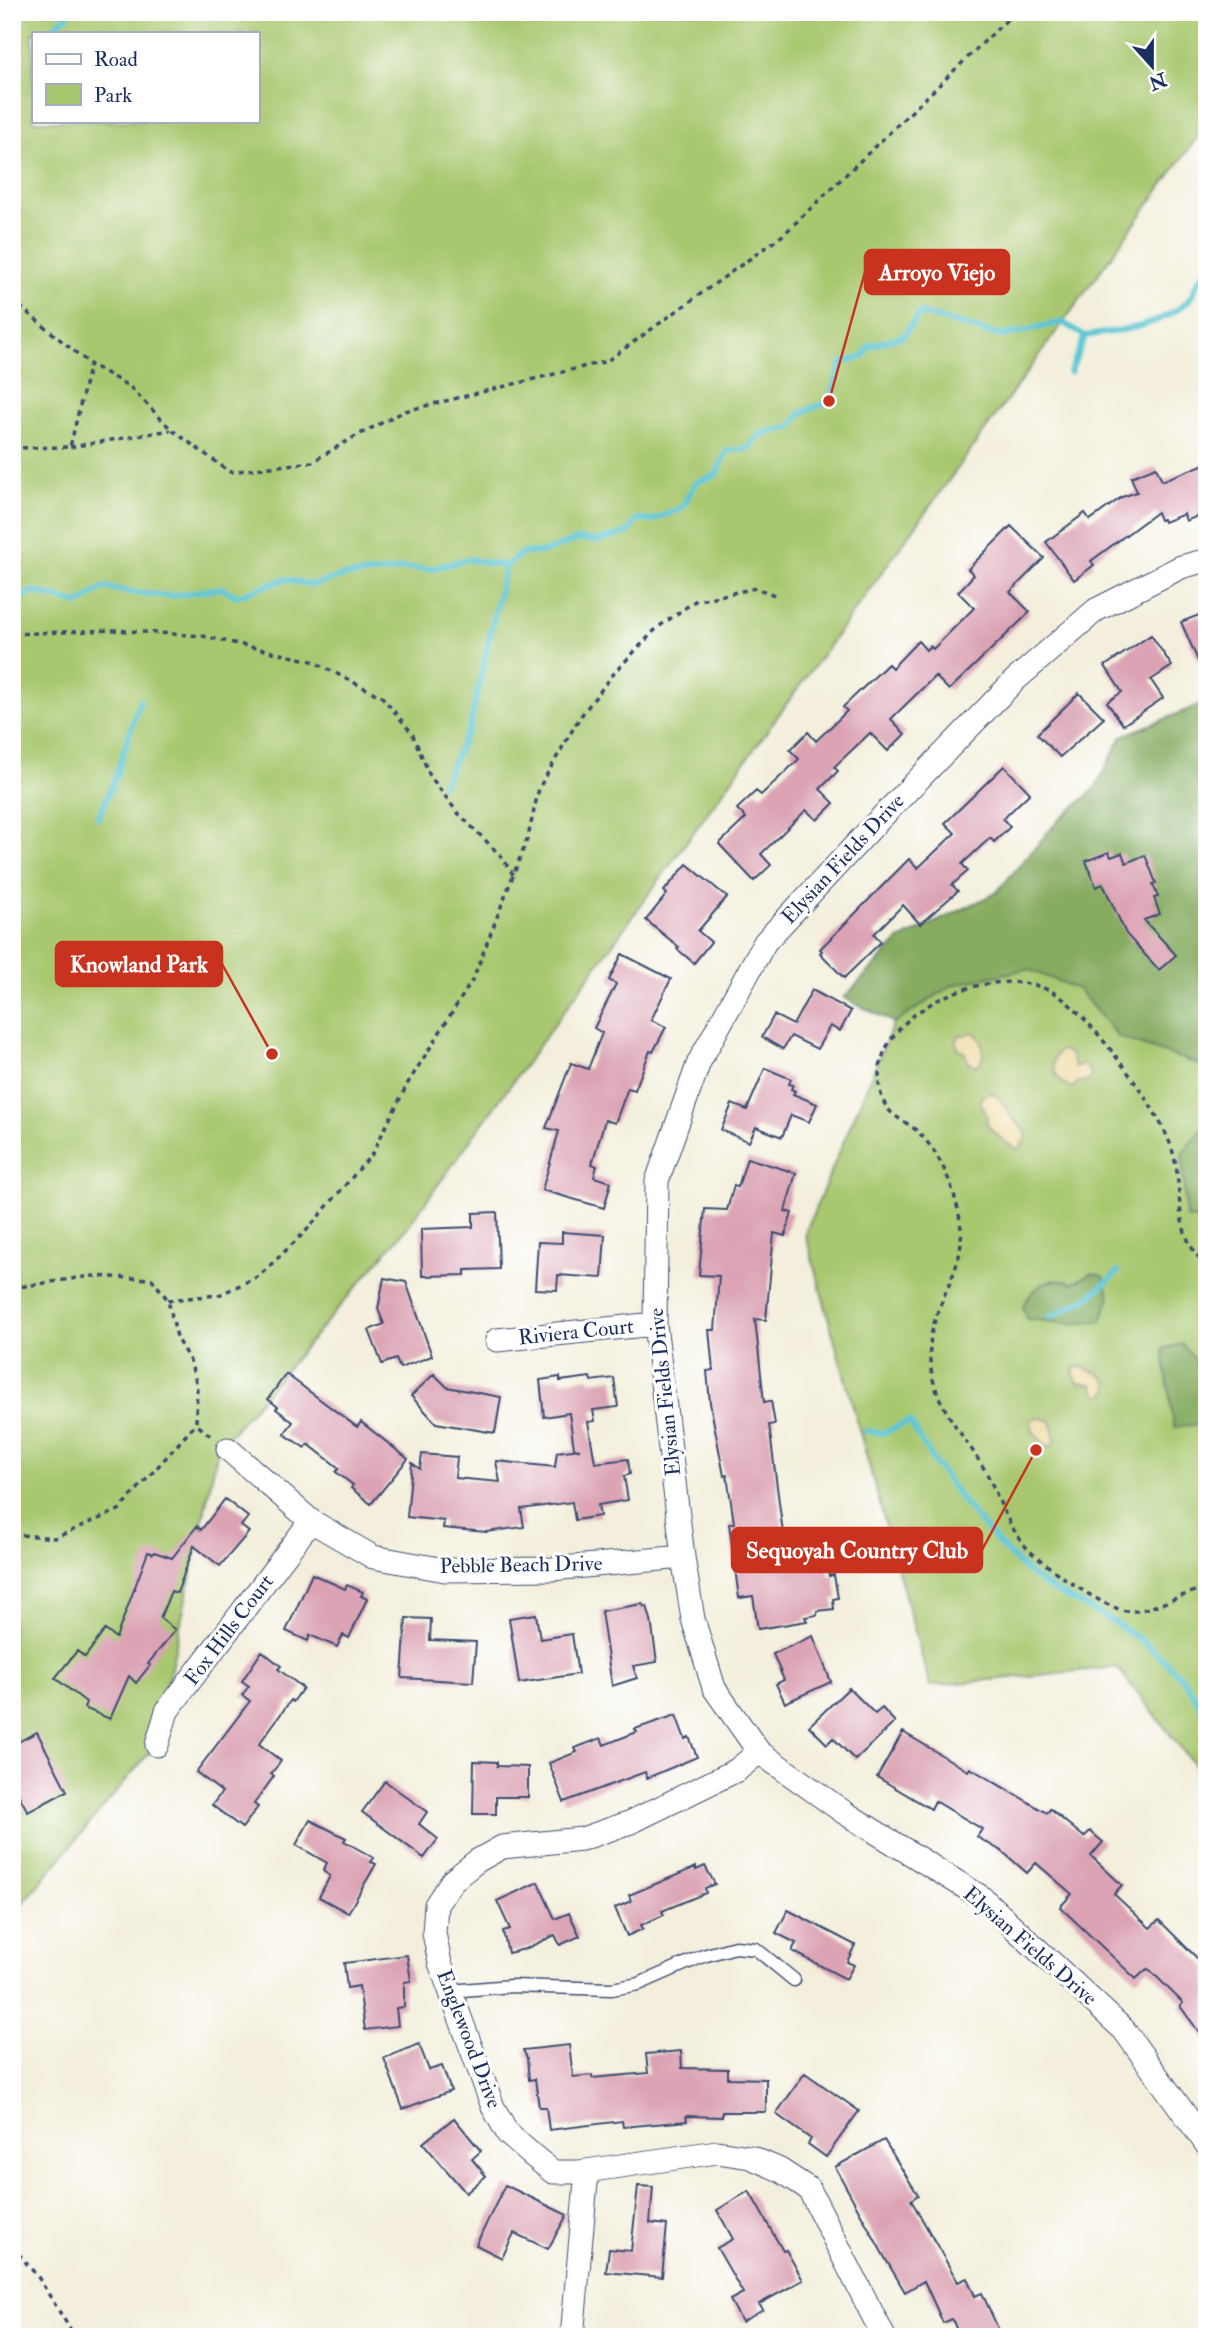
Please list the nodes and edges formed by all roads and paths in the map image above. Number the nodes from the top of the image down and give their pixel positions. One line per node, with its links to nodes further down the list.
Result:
1 (1014, 12): 4 (path)
2 (12, 300): 3 (path)
3 (89, 363): 4 (path); 5 (path)
4 (172, 430): 5 (path)
5 (70, 447): 6 (path)
6 (12, 448)
7 (1207, 560): 14 (street, Elysian Fields Drive)
8 (777, 596): 10 (path)
9 (12, 634): 10 (path)
10 (514, 876): 13 (path)
11 (1207, 1266): 21 (path)
12 (12, 1289): 13 (path)
13 (168, 1300): 16 (path)
14 (655, 1324): 15 (street, Riviera Court); 20 (street, Elysian Fields Drive)
15 (497, 1340)
16 (196, 1424): 17 (path); 19 (path)
17 (228, 1449): 18 (street, Pebble Beach Drive)
18 (312, 1521): 20 (street, Pebble Beach Drive); 22 (street, Fox Hills Court)
19 (12, 1534)
20 (683, 1557): 23 (street, Elysian Fields Drive)
21 (1207, 1587)
22 (158, 1745)
23 (759, 1752): 25 (street, Englewood Drive); 26 (street, Elysian Fields Drive)
24 (794, 1980): 25 (lane)
25 (450, 1991): 27 (street, Englewood Drive)
26 (1207, 2145)
27 (587, 2171): 30 (street); 31 (street, Englewood Drive)
28 (12, 2246): 29 (path)
29 (75, 2337)
30 (572, 2337)
31 (884, 2337)

